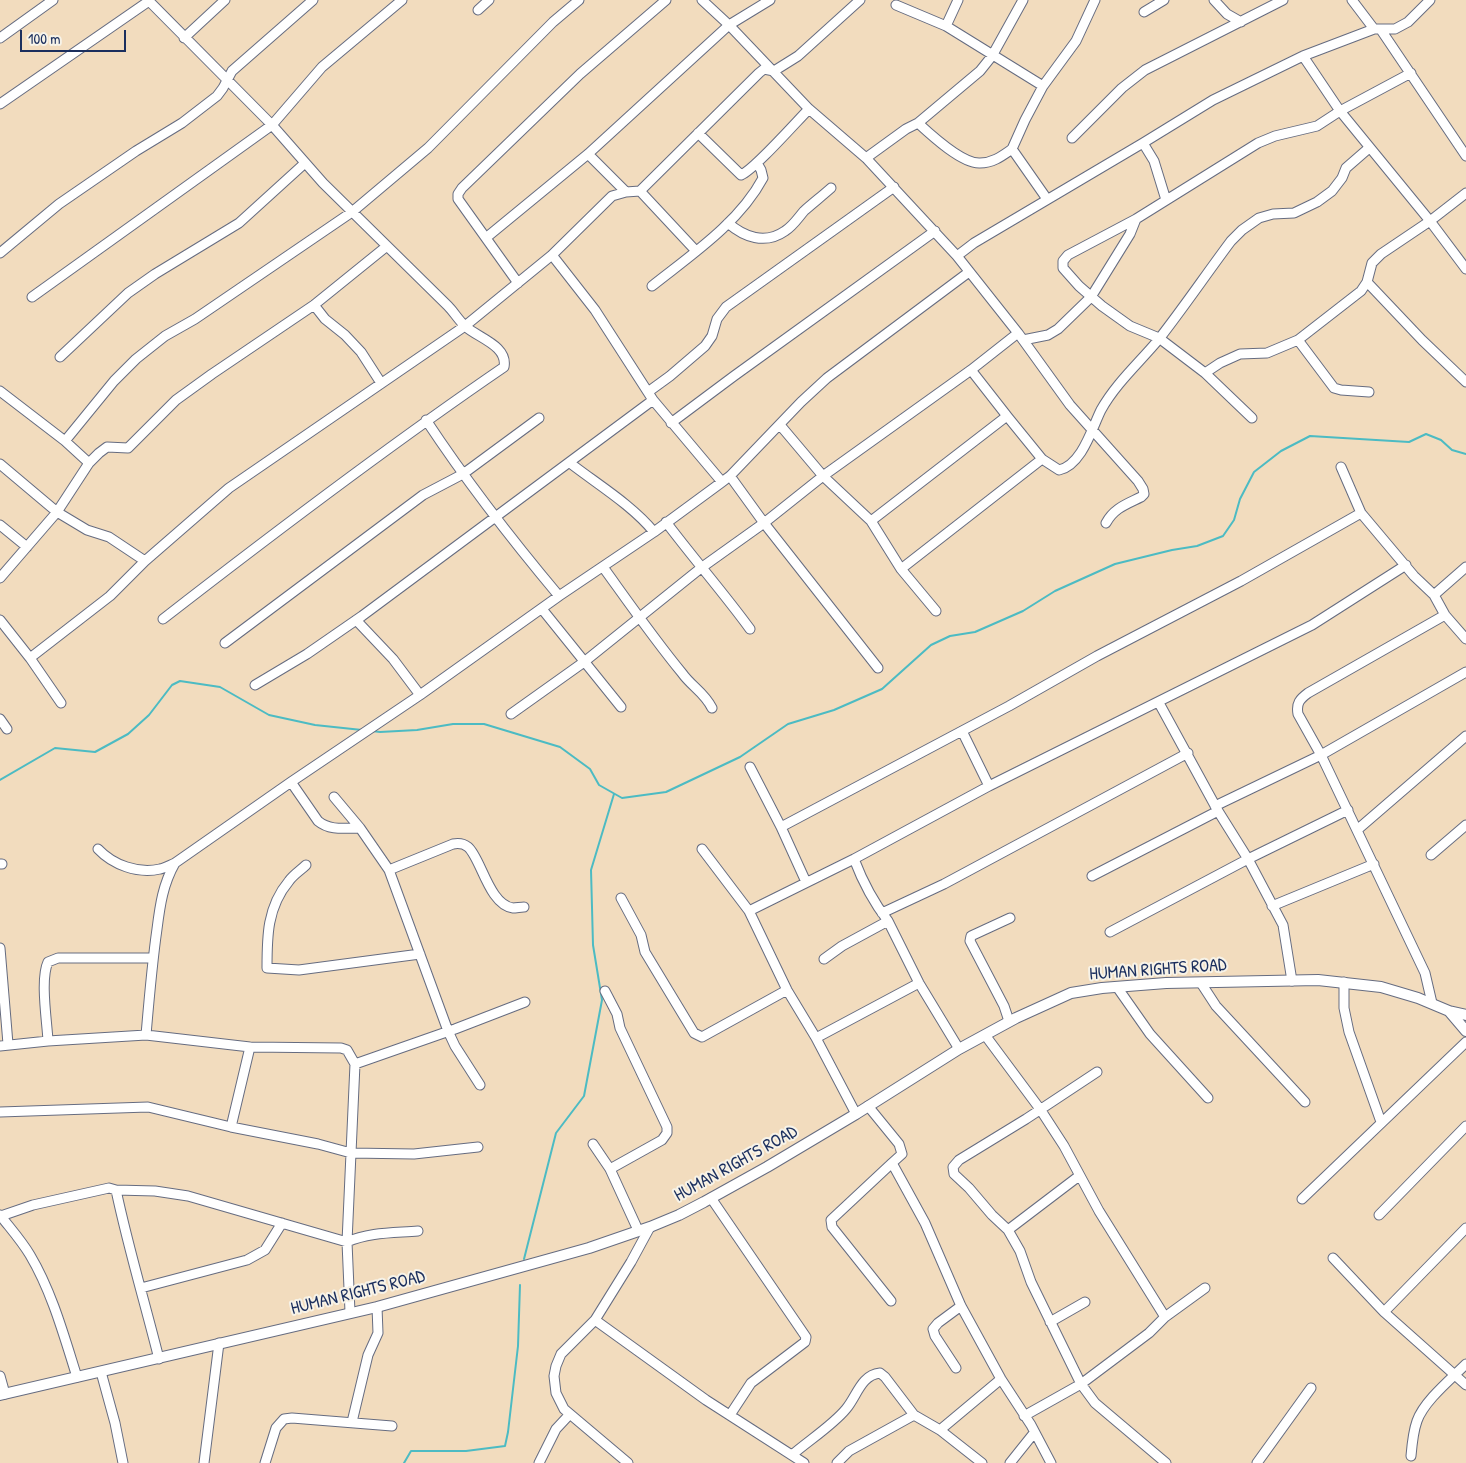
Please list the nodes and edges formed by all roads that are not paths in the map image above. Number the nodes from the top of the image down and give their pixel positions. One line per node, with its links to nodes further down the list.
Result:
1 (53, 0): 27 (street)
2 (225, 0): 28 (street)
3 (313, 0): 33 (street)
4 (402, 0): 39 (street)
5 (489, 0): 21 (street)
6 (578, 0): 57 (street)
7 (666, 0): 62 (street)
8 (702, 0): 24 (street)
9 (770, 0): 24 (street)
10 (860, 0): 31 (street)
11 (958, 0): 25 (street)
12 (1023, 0): 29 (street)
13 (1095, 0): 34 (street)
14 (1164, 0): 22 (street)
15 (1214, 0): 23 (street)
16 (1283, 0): 23 (street)
17 (1352, 0): 26 (street)
18 (1430, 0): 26 (street)
19 (149, 1): 28 (street); 35 (street)
20 (896, 6): 25 (street)
21 (478, 10)
22 (1144, 12)
23 (1241, 22): 41 (street)
24 (729, 25): 31 (street); 45 (street)
25 (946, 26): 29 (street)
26 (1378, 30): 30 (street); 32 (street)
27 (0, 38)
28 (184, 38): 33 (street)
29 (992, 56): 34 (street); 38 (street)
30 (1303, 56): 37 (street); 42 (street)
31 (774, 71): 36 (street); 40 (street)
32 (1411, 73): 37 (street); 46 (street)
33 (227, 80): 39 (street); 65 (street)
34 (1043, 86): 44 (street)
35 (0, 104)
36 (809, 109): 47 (street); 49 (street)
37 (1340, 111): 43 (street); 56 (street)
38 (918, 123): 44 (street); 47 (street)
39 (272, 125): 48 (street); 73 (street)
40 (698, 133): 49 (street); 52 (street)
41 (1072, 138)
42 (1143, 143): 55 (street); 56 (street)
43 (1370, 148): 59 (street); 78 (street)
44 (1012, 149): 55 (street)
45 (588, 154): 53 (street); 62 (street)
46 (1466, 156)
47 (866, 158): 51 (street)
48 (305, 163): 57 (street); 80 (street)
49 (757, 163): 60 (street)
50 (832, 188): 60 (street)
51 (894, 188): 61 (street); 87 (street)
52 (640, 191): 53 (street); 64 (street)
53 (626, 192): 66 (street)
54 (1466, 193): 59 (street)
55 (1047, 199): 67 (street)
56 (1166, 200): 58 (street)
57 (352, 212): 63 (street); 95 (street)
58 (1136, 219): 74 (street); 74 (street)
59 (1430, 221): 68 (street); 70 (street)
60 (728, 223): 64 (street)
61 (935, 232): 67 (street); 92 (street)
62 (487, 237): 71 (street)
63 (387, 246): 75 (street); 76 (street)
64 (696, 251): 72 (street)
65 (0, 253)
66 (552, 256): 71 (street); 87 (street)
67 (957, 256): 69 (street)
68 (1466, 269)
69 (969, 272): 77 (street); 93 (street)
70 (1367, 282): 79 (street); 83 (street)
71 (518, 283): 76 (street)
72 (652, 286)
73 (32, 297)
74 (1091, 297): 77 (street); 78 (street)
75 (314, 305): 84 (street); 98 (street)
76 (465, 326): 84 (street); 91 (street)
77 (1021, 336): 81 (street); 94 (street)
78 (1159, 338): 82 (street); 94 (street)
79 (1298, 340): 82 (street); 86 (street)
80 (60, 357)
81 (971, 370): 88 (street); 103 (street)
82 (1205, 373): 90 (street)
83 (1466, 382)
84 (381, 383): 115 (street)
85 (0, 391): 95 (street)
86 (1368, 392)
87 (650, 396): 92 (street); 97 (street)
88 (1007, 416): 96 (street); 108 (street)
89 (539, 418): 101 (street)
90 (1252, 418)
91 (426, 420): 101 (street); 128 (street)
92 (671, 423): 104 (street)
93 (780, 425): 102 (street); 103 (street)
94 (1093, 431): 96 (street); 111 (street)
95 (65, 441): 98 (street)
96 (1042, 459): 120 (street)
97 (570, 462): 107 (street); 113 (street)
98 (89, 463): 105 (street)
99 (0, 464): 105 (street)
100 (1341, 467): 106 (street)
101 (462, 474): 107 (street); 133 (street)
102 (730, 476): 104 (street); 110 (street)
103 (822, 476): 108 (street); 110 (street)
104 (722, 482): 109 (street)
105 (57, 512): 114 (street); 115 (street)
106 (1361, 513): 116 (street); 147 (street)
107 (496, 517): 123 (street); 130 (street)
108 (871, 521): 120 (street)
109 (666, 522): 113 (street); 119 (street)
110 (764, 522): 119 (street); 136 (street)
111 (1106, 522)
112 (0, 525): 114 (street)
113 (654, 532): 117 (street)
114 (27, 547): 121 (street)
115 (145, 561): 134 (street)
116 (1406, 565): 122 (street); 140 (street)
117 (603, 567): 123 (street); 127 (street)
118 (1466, 567): 122 (street)
119 (701, 568): 127 (street); 131 (street)
120 (901, 569): 125 (street)
121 (0, 578)
122 (1434, 595): 126 (street)
123 (559, 596): 124 (street)
124 (542, 609): 135 (street); 139 (street)
125 (936, 611)
126 (1445, 615): 132 (street); 150 (street)
127 (639, 618): 135 (street); 143 (street)
128 (163, 619)
129 (0, 620): 134 (street)
130 (356, 620): 138 (street); 139 (street)
131 (750, 629)
132 (1466, 639)
133 (225, 643)
134 (30, 658): 141 (street)
135 (584, 662): 142 (street); 144 (street)
136 (878, 668)
137 (1466, 672): 150 (street)
138 (255, 685)
139 (420, 695): 152 (street)
140 (1159, 702): 149 (street); 153 (street)
141 (61, 703)
142 (621, 707)
143 (712, 708)
144 (511, 714)
145 (0, 719): 146 (street)
146 (7, 729)
147 (962, 731): 153 (street); 158 (street)
148 (1466, 736): 160 (street)
149 (1188, 753): 155 (street); 176 (street)
150 (1321, 755): 155 (street); 156 (street)
151 (750, 768): 158 (street)
152 (291, 782): 159 (street); 166 (street)
153 (989, 786): 164 (street)
154 (334, 797): 159 (street)
155 (1217, 808): 165 (street); 170 (street)
156 (1348, 810): 160 (street); 165 (street)
157 (1466, 825): 163 (street)
158 (782, 827): 171 (street)
159 (360, 828): 169 (street)
160 (1357, 830): 167 (street)
161 (98, 849): 166 (street)
162 (702, 849): 175 (street)
163 (1431, 855)
164 (854, 858): 171 (street); 176 (street)
165 (1248, 859): 173 (street); 179 (street)
166 (175, 863): 182 (street)
167 (1374, 864): 173 (street); 192 (street)
168 (306, 865): 181 (street)
169 (389, 870): 174 (street); 181 (street)
170 (1092, 876)
171 (806, 882): 175 (street)
172 (621, 898): 189 (street)
173 (1272, 906): 184 (street)
174 (524, 907)
175 (749, 911): 189 (street)
176 (882, 913): 178 (street)
177 (1010, 918): 195 (street)
178 (888, 921): 183 (street); 185 (street)
179 (1110, 932)
180 (0, 948): 203 (street)
181 (420, 954): 197 (street)
182 (152, 958): 198 (street); 201 (street)
183 (824, 959)
184 (1292, 981): 186 (street, HUMAN RIGHTS ROAD); 187 (street, HUMAN RIGHTS ROAD)
185 (919, 982): 200 (street); 205 (street)
186 (1344, 982): 192 (street, HUMAN RIGHTS ROAD); 215 (street)
187 (1201, 983): 188 (street, HUMAN RIGHTS ROAD); 210 (street)
188 (1117, 987): 195 (street, HUMAN RIGHTS ROAD); 209 (street)
189 (787, 990): 200 (street)
190 (605, 991): 222 (street)
191 (525, 1002): 197 (street)
192 (1432, 1003): 193 (street, HUMAN RIGHTS ROAD)
193 (1448, 1012): 194 (street, HUMAN RIGHTS ROAD); 196 (street)
194 (1466, 1015)
195 (1009, 1021): 199 (street, HUMAN RIGHTS ROAD)
196 (1466, 1030)
197 (448, 1031): 206 (street); 208 (street)
198 (146, 1035): 201 (street); 204 (street)
199 (985, 1035): 205 (street, HUMAN RIGHTS ROAD); 212 (street)
200 (816, 1038): 214 (street)
201 (48, 1040): 203 (street)
202 (1466, 1042): 215 (street)
203 (4, 1045)
204 (250, 1047): 206 (street); 217 (street)
205 (959, 1049): 211 (street, HUMAN RIGHTS ROAD)
206 (355, 1064): 220 (street)
207 (1097, 1072): 212 (street)
208 (480, 1085)
209 (1208, 1098)
210 (1305, 1102)
211 (868, 1106): 214 (street, HUMAN RIGHTS ROAD); 221 (street)
212 (1040, 1109): 223 (street); 233 (street)
213 (0, 1112): 217 (street)
214 (856, 1114): 225 (street, HUMAN RIGHTS ROAD)
215 (1381, 1122): 226 (street)
216 (1466, 1126): 228 (street)
217 (231, 1127): 220 (street)
218 (593, 1144): 222 (street)
219 (478, 1146): 220 (street)
220 (351, 1153): 235 (street)
221 (892, 1163): 239 (street); 241 (street)
222 (610, 1169): 232 (street)
223 (1079, 1176): 233 (street); 245 (street)
224 (116, 1190): 227 (street); 229 (street); 237 (street)
225 (712, 1198): 230 (street, HUMAN RIGHTS ROAD); 263 (street)
226 (1302, 1199)
227 (0, 1215): 255 (street)
228 (1379, 1215)
229 (282, 1223): 235 (street); 237 (street)
230 (650, 1227): 232 (street, HUMAN RIGHTS ROAD); 246 (street)
231 (1466, 1228): 244 (street)
232 (638, 1230): 242 (street, HUMAN RIGHTS ROAD)
233 (1008, 1230): 247 (street)
234 (418, 1231): 235 (street)
235 (347, 1242): 243 (street)
236 (1333, 1258): 244 (street)
237 (141, 1288): 249 (street)
238 (1205, 1288): 245 (street)
239 (891, 1301)
240 (1085, 1302): 247 (street)
241 (961, 1306): 251 (street); 256 (street)
242 (377, 1307): 243 (street, HUMAN RIGHTS ROAD); 265 (street)
243 (350, 1312): 248 (street, HUMAN RIGHTS ROAD)
244 (1384, 1312): 253 (street)
245 (1165, 1317): 257 (street)
246 (595, 1320): 261 (street); 263 (street)
247 (1050, 1322): 257 (street)
248 (219, 1343): 249 (street, HUMAN RIGHTS ROAD); 272 (street)
249 (159, 1359): 252 (street, HUMAN RIGHTS ROAD)
250 (1466, 1364): 253 (street)
251 (956, 1368)
252 (101, 1372): 255 (street, HUMAN RIGHTS ROAD); 271 (street)
253 (1456, 1375): 258 (street); 270 (street)
254 (0, 1376): 260 (street)
255 (77, 1378): 260 (street, HUMAN RIGHTS ROAD)
256 (1001, 1379): 264 (street); 267 (street)
257 (1081, 1384): 264 (street); 281 (street)
258 (1466, 1385)
259 (1311, 1388): 282 (street)
260 (2, 1394)
261 (570, 1414): 274 (street); 275 (street)
262 (914, 1415): 267 (street); 269 (street); 277 (street)
263 (730, 1416): 269 (street)
264 (1024, 1416): 268 (street)
265 (352, 1422): 266 (street); 273 (street)
266 (392, 1426)
267 (940, 1430): 278 (street)
268 (1034, 1433): 279 (street); 280 (street)
269 (792, 1455): 276 (street)
270 (1411, 1456)
271 (123, 1463)
272 (204, 1463)
273 (265, 1463)
274 (539, 1463)
275 (628, 1463)
276 (804, 1463)
277 (837, 1463)
278 (982, 1463)
279 (1010, 1463)
280 (1050, 1463)
281 (1166, 1463)
282 (1257, 1463)

